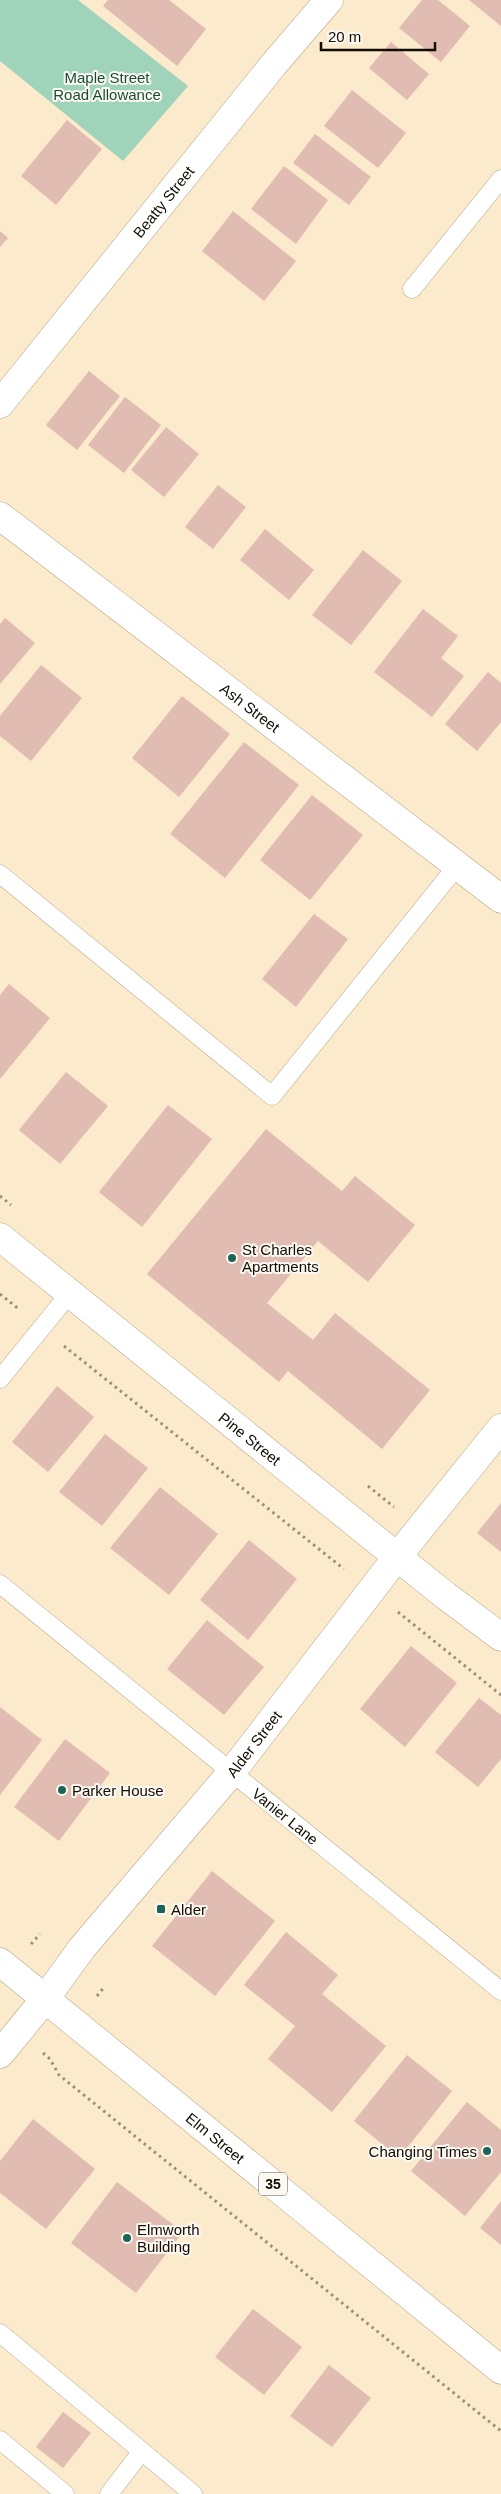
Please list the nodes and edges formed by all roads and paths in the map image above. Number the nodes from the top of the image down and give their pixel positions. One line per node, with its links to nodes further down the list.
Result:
1 (329, 0): 4 (street, Beatty Street)
2 (501, 179): 3 (lane)
3 (412, 289)
4 (0, 404)
5 (0, 516): 6 (street, Ash Street)
6 (457, 866): 7 (lane); 8 (street, Ash Street)
7 (0, 874)
8 (501, 899)
9 (0, 1237): 10 (street, Pine Street)
10 (70, 1293): 12 (lane); 15 (street, Pine Street)
11 (0, 1294): 12 (path)
12 (42, 1328): 13 (lane); 17 (path)
13 (0, 1379)
14 (501, 1428): 15 (street, Alder Street)
15 (397, 1557): 17 (street, Alder Street); 18 (street, Pine Street)
16 (0, 1584): 20 (lane, Vanier Lane)
17 (371, 1590): 19 (path); 20 (street, Alder Street)
18 (501, 1637)
19 (501, 1694)
20 (231, 1773): 22 (lane, Vanier Lane); 23 (street, Alder Street)
21 (0, 1962): 23 (street, Elm Street / 35)
22 (501, 1991)
23 (45, 1999): 24 (street, Alder Street); 27 (street, Elm Street / 35)
24 (17, 2032): 25 (street, Alder Street); 28 (path)
25 (0, 2054)
26 (0, 2333): 30 (lane)
27 (501, 2370)
28 (501, 2432)
29 (0, 2440): 31 (lane)
30 (142, 2451): 32 (lane); 33 (lane)
31 (65, 2494)
32 (109, 2494)
33 (193, 2494)

